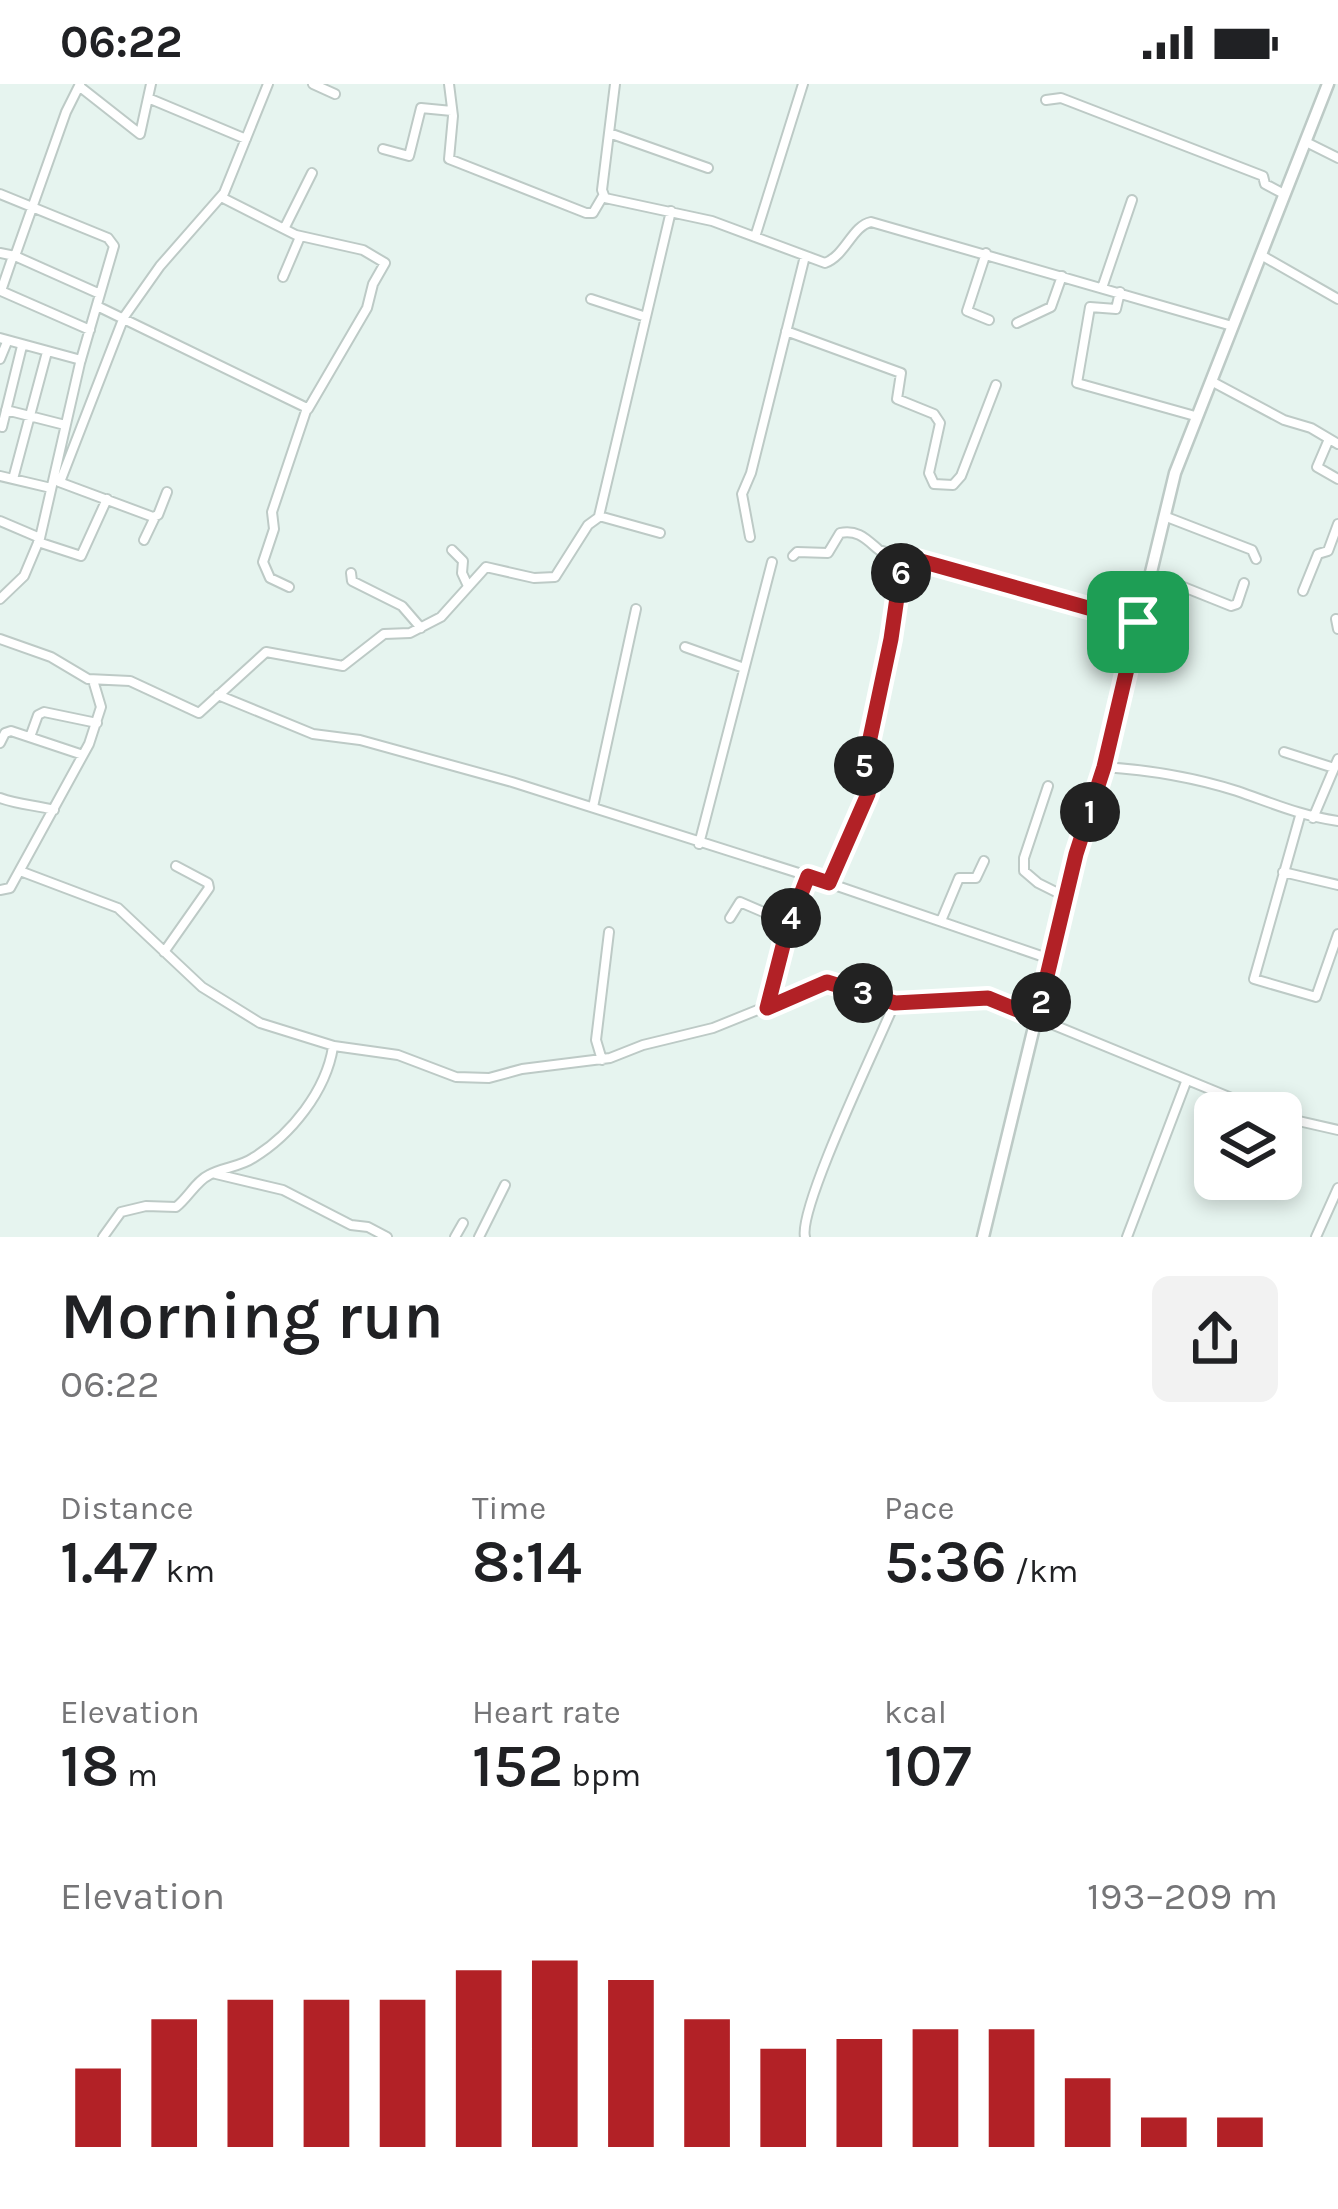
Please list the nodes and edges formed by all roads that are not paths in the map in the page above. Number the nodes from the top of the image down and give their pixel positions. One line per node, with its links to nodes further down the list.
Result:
1 (151, 84): 10 (street)
2 (268, 84): 14 (street)
3 (313, 84): 9 (street)
4 (448, 84): 12 (street)
5 (615, 84): 13 (street)
6 (803, 84): 29 (street)
7 (1328, 84): 15 (street)
8 (79, 85): 10 (street); 25 (street)
9 (335, 94)
10 (148, 98): 14 (street)
11 (1046, 100): 21 (street)
12 (452, 111): 16 (street); 22 (street)
13 (609, 133): 18 (street); 22 (street)
14 (246, 139): 23 (street)
15 (1306, 142): 17 (street); 21 (street)
16 (383, 148)
17 (1338, 158)
18 (708, 168)
19 (312, 172): 27 (street)
20 (0, 194): 25 (street)
21 (1285, 194): 34 (street)
22 (603, 196): 26 (street)
23 (221, 197): 27 (street); 43 (street)
24 (1132, 200): 37 (street)
25 (33, 204): 32 (street); 39 (street)
26 (671, 212): 29 (street); 44 (street)
27 (284, 229): 28 (street)
28 (300, 236): 36 (street); 58 (street)
29 (755, 237): 33 (street)
30 (0, 253): 32 (street)
31 (986, 253): 33 (street); 35 (street); 45 (street)
32 (14, 256): 39 (street); 48 (street)
33 (805, 256): 49 (street)
34 (1261, 256): 41 (street); 47 (street)
35 (1062, 276): 37 (street); 46 (street)
36 (283, 277)
37 (1102, 288): 38 (street)
38 (1120, 292): 47 (street); 60 (street)
39 (100, 294): 42 (street)
40 (590, 299): 44 (street)
41 (1338, 299)
42 (97, 306): 43 (street); 48 (street)
43 (124, 317): 58 (street); 67 (street)
44 (646, 317): 72 (street)
45 (988, 320)
46 (1017, 323)
47 (1232, 326): 55 (street)
48 (90, 330): 54 (street)
49 (786, 331): 56 (street); 76 (street)
50 (3, 340): 51 (street); 53 (street)
51 (22, 346): 52 (street); 57 (street)
52 (47, 352): 54 (street); 59 (street)
53 (0, 358)
54 (81, 360): 61 (street)
55 (1210, 380): 60 (street); 63 (street)
56 (996, 385)
57 (6, 410): 59 (street); 62 (street)
58 (308, 410): 88 (street)
59 (30, 415): 61 (street); 65 (street)
60 (1195, 416): 70 (street)
61 (65, 425): 67 (street)
62 (2, 427)
63 (1333, 441): 66 (street)
64 (0, 476): 65 (street)
65 (13, 479): 67 (street)
66 (1338, 479)
67 (54, 485): 69 (street); 77 (street)
68 (167, 492): 71 (street)
69 (106, 499): 71 (street); 77 (street)
70 (1164, 516): 82 (street); 85 (street)
71 (155, 517): 78 (street)
72 (599, 518): 75 (street); 87 (street)
73 (0, 521): 77 (street)
74 (1338, 524): 89 (street)
75 (660, 533)
76 (750, 537)
77 (39, 540): 90 (street)
78 (144, 540)
79 (452, 550): 87 (street)
80 (793, 556): 81 (street)
81 (903, 556): 92 (street); 119 (street)
82 (1256, 559)
83 (772, 562): 96 (street)
84 (351, 573): 93 (street)
85 (1150, 573): 86 (street); 92 (street)
86 (1244, 583)
87 (468, 586): 93 (street)
88 (289, 587)
89 (1303, 591)
90 (0, 599)
91 (636, 609): 108 (street)
92 (1138, 622): 105 (street)
93 (421, 628): 98 (street)
94 (0, 639): 97 (street)
95 (686, 647): 96 (street)
96 (743, 668): 113 (street)
97 (93, 680): 98 (street); 99 (street)
98 (218, 695): 108 (street)
99 (97, 723): 100 (street); 103 (street)
100 (29, 737): 101 (street); 103 (street)
101 (0, 743)
102 (1284, 752): 104 (street)
103 (83, 755): 109 (street)
104 (1336, 764): 111 (street)
105 (1104, 767): 110 (street); 122 (street)
106 (1048, 786): 122 (street)
107 (0, 798): 109 (street)
108 (593, 808): 113 (street)
109 (54, 810): 116 (street)
110 (1300, 816): 111 (street); 117 (street)
111 (1312, 818): 112 (street)
112 (1338, 821)
113 (699, 844): 118 (street)
114 (984, 861): 124 (street)
115 (176, 866): 128 (street)
116 (20, 871): 121 (street); 128 (street)
117 (1283, 872): 120 (street); 127 (street)
118 (808, 876): 119 (street); 125 (street)
119 (829, 883): 124 (street)
120 (1338, 885)
121 (0, 890)
122 (1066, 897): 129 (street)
123 (730, 919): 125 (street)
124 (940, 921): 129 (street)
125 (789, 922): 131 (street)
126 (609, 932): 134 (street)
127 (1338, 934)
128 (164, 952): 133 (street)
129 (1052, 959): 132 (street)
130 (895, 1003): 131 (street); 132 (street); 148 (street)
131 (767, 1008): 134 (street)
132 (1037, 1018): 135 (street); 149 (street)
133 (334, 1046): 134 (street); 139 (street)
134 (602, 1060)
135 (1186, 1082): 136 (street); 150 (street)
136 (1212, 1092)
137 (1302, 1122): 138 (street)
138 (1338, 1130)
139 (214, 1174): 143 (street); 145 (street)
140 (506, 1185): 147 (street)
141 (1338, 1187): 151 (street)
142 (463, 1223): 146 (street)
143 (113, 1232): 144 (street)
144 (103, 1237)
145 (387, 1237)
146 (455, 1237)
147 (479, 1237)
148 (805, 1237)
149 (983, 1237)
150 (1127, 1237)
151 (1316, 1237)

